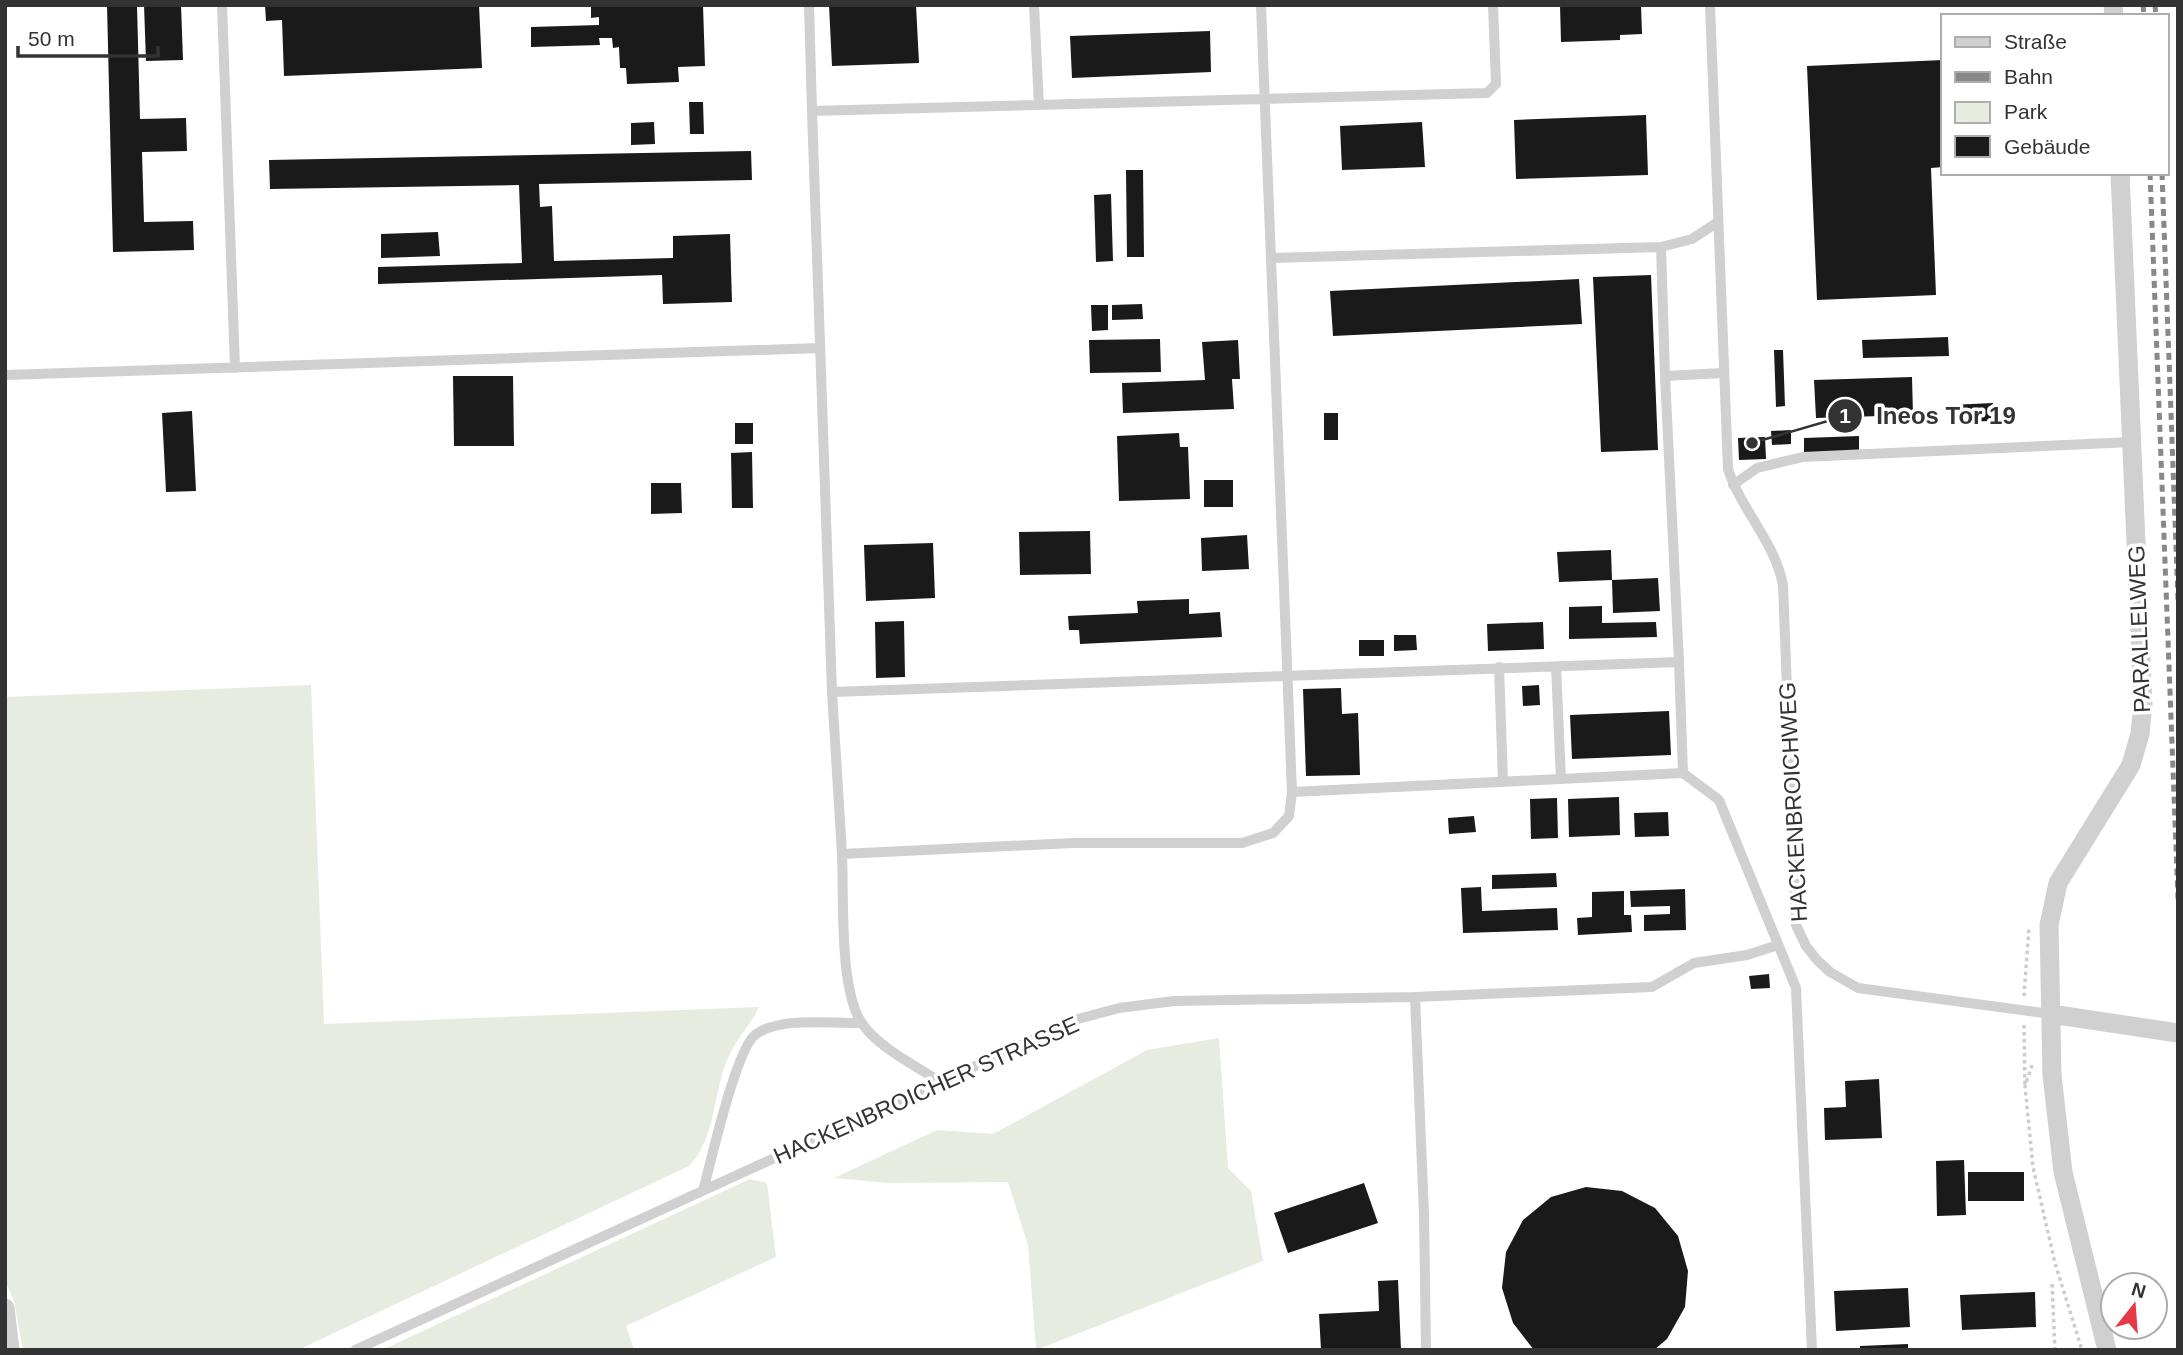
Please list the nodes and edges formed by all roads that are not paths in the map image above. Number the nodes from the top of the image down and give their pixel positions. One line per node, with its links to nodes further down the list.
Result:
1 (222, 5): 15 (lane)
2 (809, 5): 9 (lane)
3 (1034, 5): 8 (lane)
4 (1261, 5): 7 (lane)
5 (1493, 5): 7 (lane)
6 (1710, 5): 11 (lane, HACKENBROICHWEG)
7 (1265, 100): 8 (lane); 13 (lane)
8 (1039, 105): 9 (lane)
9 (812, 111): 14 (lane)
10 (2120, 175): 19 (street, PARALLELWEG)
11 (1718, 222): 12 (lane); 16 (lane, HACKENBROICHWEG)
12 (1661, 247): 13 (lane); 18 (lane)
13 (1272, 258): 24 (lane)
14 (819, 348): 15 (lane); 25 (lane)
15 (235, 368): 17 (lane)
16 (1723, 373): 18 (lane); 20 (lane, HACKENBROICHWEG)
17 (5, 375)
18 (1665, 376): 21 (lane)
19 (2132, 442): 20 (lane); 33 (street, PARALLELWEG)
20 (1733, 485): 33 (lane, HACKENBROICHWEG)
21 (1679, 662): 23 (lane); 26 (lane)
22 (1499, 667): 23 (lane); 24 (lane); 28 (lane)
23 (1556, 667): 27 (lane)
24 (1287, 674): 25 (lane); 29 (lane)
25 (832, 692): 30 (lane)
26 (1683, 773): 27 (lane); 31 (lane)
27 (1561, 779): 28 (lane)
28 (1503, 782): 29 (lane)
29 (1292, 792): 30 (lane)
30 (842, 854): 34 (lane)
31 (1779, 945): 32 (lane, HACKENBROICHER STRASSE); 42 (lane)
32 (1415, 997): 36 (lane, HACKENBROICHER STRASSE); 41 (lane)
33 (2050, 1014): 35 (street); 43 (street, PARALLELWEG)
34 (862, 1023): 36 (lane); 37 (lane)
35 (2178, 1033)
36 (942, 1083): 37 (lane, HACKENBROICHER STRASSE)
37 (704, 1191): 40 (lane, HACKENBROICHER STRASSE)
38 (5, 1308): 39 (street)
39 (10, 1350)
40 (355, 1350)
41 (1426, 1350)
42 (1812, 1350)
43 (2107, 1350)

